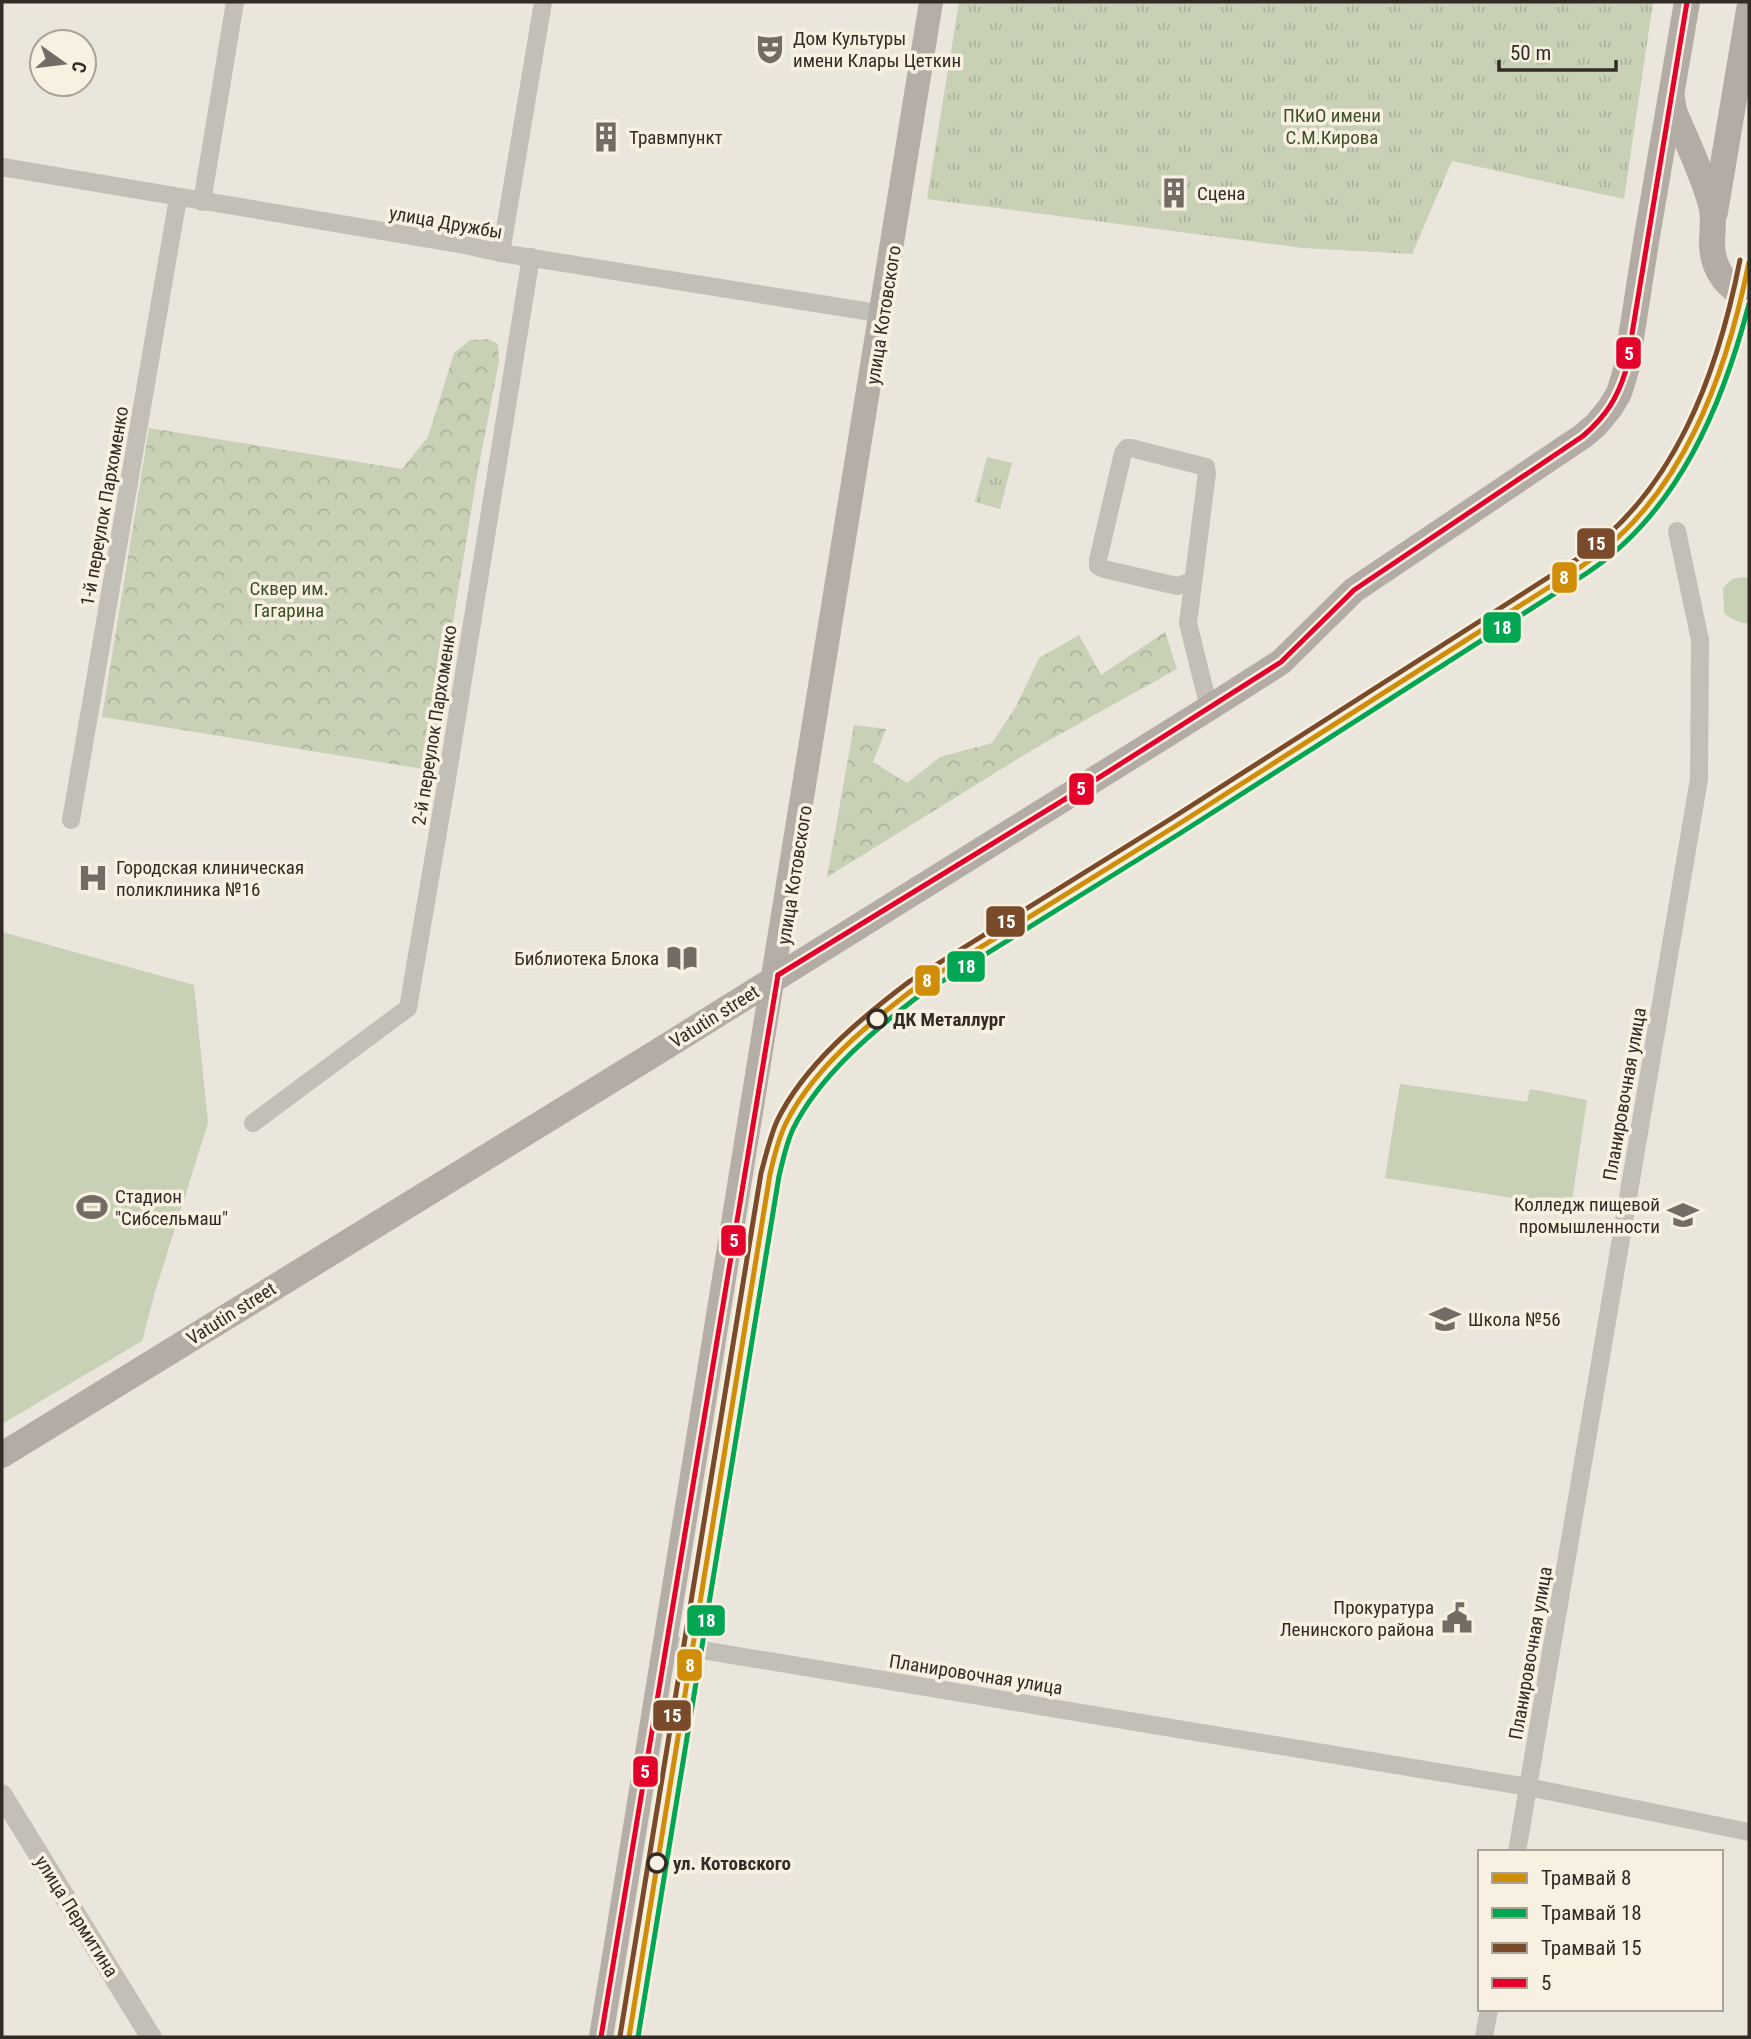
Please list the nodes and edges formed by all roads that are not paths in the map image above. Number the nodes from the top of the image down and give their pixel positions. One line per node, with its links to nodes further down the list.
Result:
1 (235, 2): 9 (street)
2 (543, 2): 11 (street)
3 (932, 2): 14 (main road, улица Котовского)
4 (1687, 2): 6 (main road, Vatutin street)
5 (1749, 10): 10 (main road)
6 (1671, 89): 10 (main road); 17 (main road, Vatutin street)
7 (2, 167): 8 (street, улица Дружбы)
8 (178, 198): 9 (street, улица Дружбы); 18 (street, 1-й переулок Пархоменко)
9 (202, 202): 11 (street, улица Дружбы)
10 (1714, 220): 13 (main road)
11 (501, 253): 12 (street, улица Дружбы)
12 (531, 257): 14 (street, улица Дружбы); 20 (street, 2-й переулок Пархоменко)
13 (1749, 299)
14 (884, 314): 19 (main road, улица Котовского)
15 (1677, 531): 23 (street, Планировочная улица)
16 (1194, 581): 16 (street); 17 (street)
17 (1209, 708): 19 (main road, Vatutin street)
18 (71, 820)
19 (778, 975): 21 (main road, Vatutin street); 22 (main road, улица Котовского)
20 (253, 1123)
21 (2, 1455)
22 (666, 1644): 23 (street, Планировочная улица); 29 (main road, улица Котовского)
23 (1528, 1787): 25 (street, Планировочная улица); 26 (street, Планировочная улица)
24 (2, 1796): 28 (street, улица Пермитина)
25 (1749, 1832)
26 (1517, 1850)
27 (1489, 2011): 30 (street)
28 (151, 2037)
29 (601, 2037)
30 (1483, 2037)

